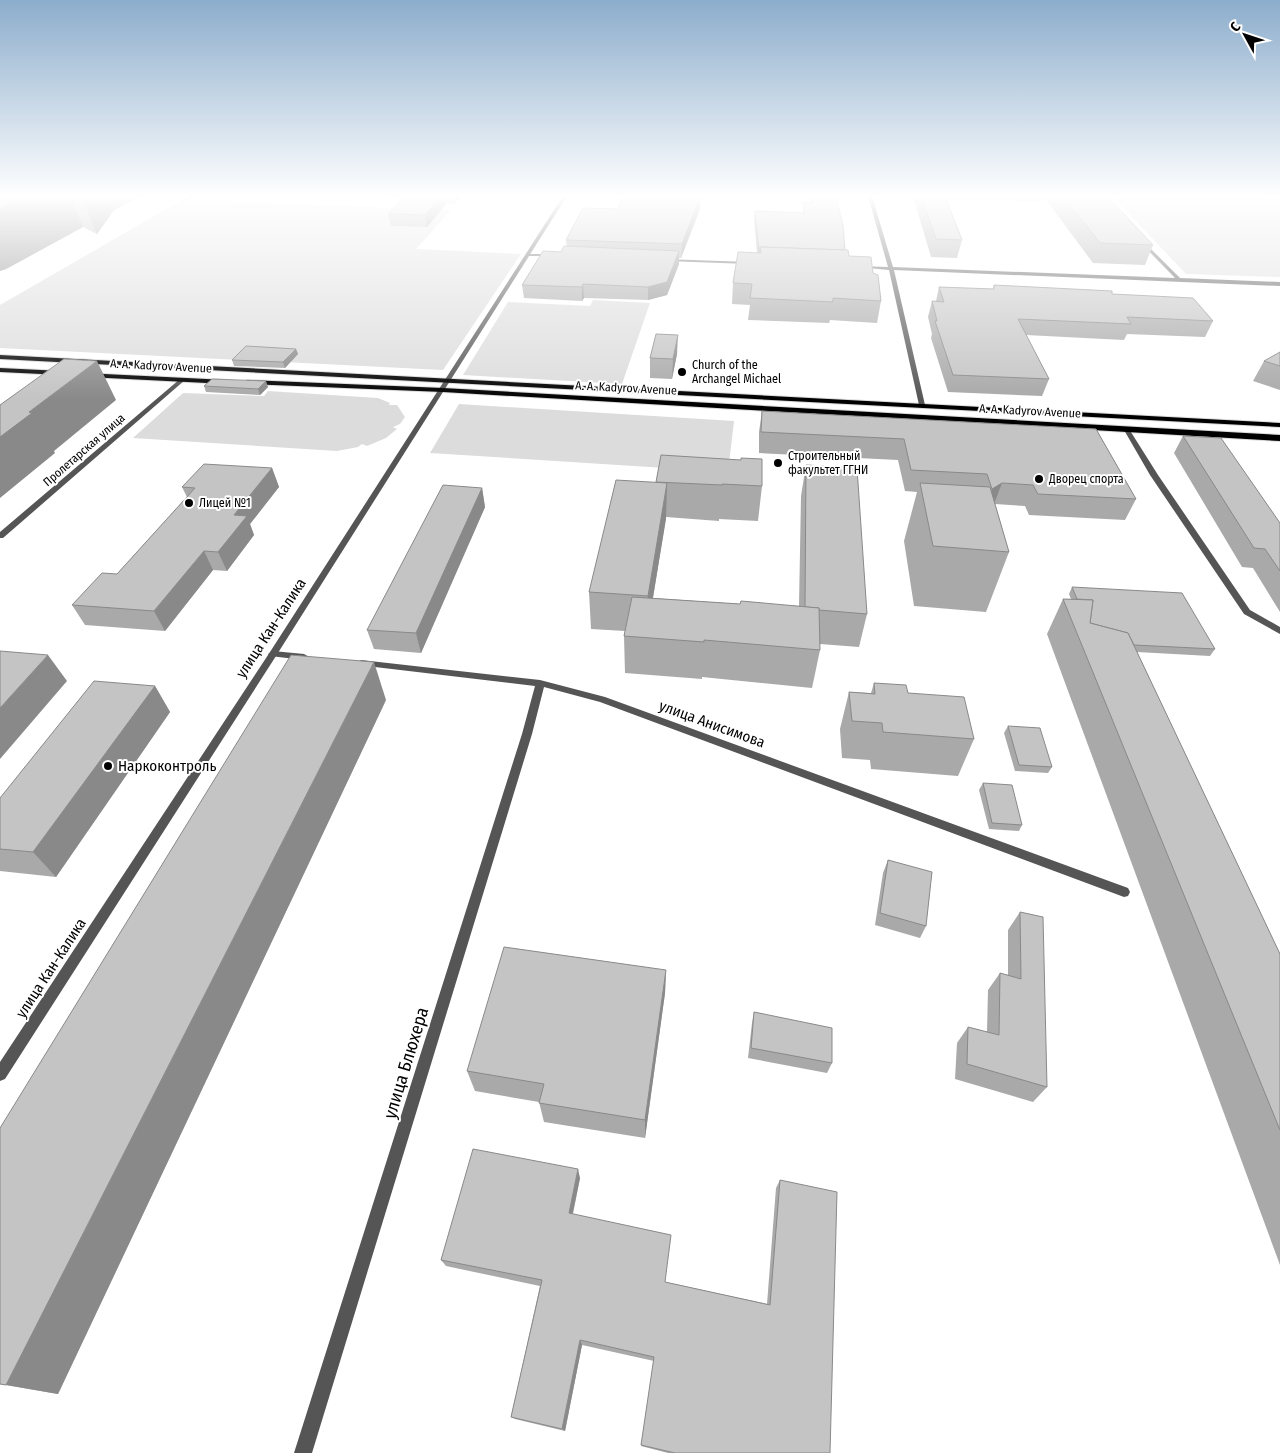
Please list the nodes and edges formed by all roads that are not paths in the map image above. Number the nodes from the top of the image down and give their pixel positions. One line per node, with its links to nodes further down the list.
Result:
1 (522, 264): 14 (street, улица Кан-Калика)
2 (753, 264): 3 (street)
3 (758, 264)
4 (890, 264): 7 (street)
5 (1164, 264): 8 (street)
6 (852, 267): 7 (street)
7 (891, 269): 8 (street); 19 (street)
8 (1179, 280): 9 (street)
9 (1280, 284)
10 (0, 357): 14 (main road, A. A. Kadyrov Avenue)
11 (0, 370): 12 (main road)
12 (67, 374)
13 (77, 374): 15 (main road, A. A. Kadyrov Avenue)
14 (449, 379): 18 (street, улица Кан-Калика); 19 (main road, A. A. Kadyrov Avenue)
15 (182, 380): 16 (main road, A. A. Kadyrov Avenue); 23 (street, Пролетарская улица)
16 (231, 382)
17 (241, 382): 18 (main road, A. A. Kadyrov Avenue)
18 (443, 390): 21 (main road, A. A. Kadyrov Avenue); 25 (street, улица Кан-Калика)
19 (922, 405): 20 (main road, A. A. Kadyrov Avenue)
20 (1280, 425)
21 (1127, 430): 22 (main road, A. A. Kadyrov Avenue); 24 (street)
22 (1280, 438)
23 (0, 536)
24 (1280, 632)
25 (273, 654): 26 (street); 30 (street, улица Кан-Калика)
26 (316, 658)
27 (355, 662): 28 (street, улица Анисимова)
28 (540, 683): 29 (street, улица Анисимова); 31 (street, улица Блюхера)
29 (1124, 892)
30 (0, 1074)
31 (302, 1453)

